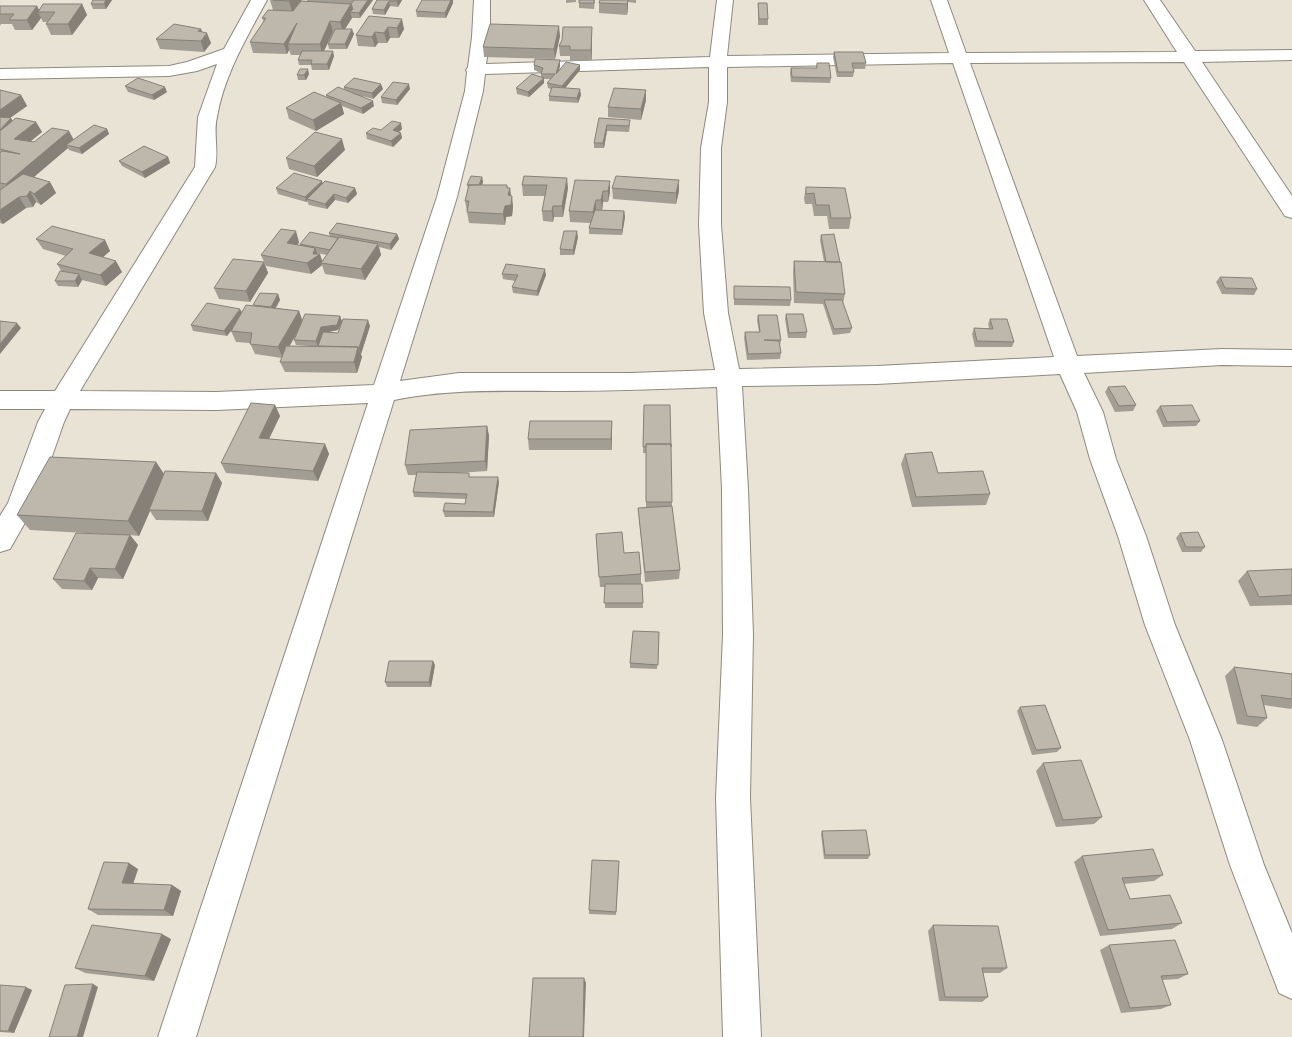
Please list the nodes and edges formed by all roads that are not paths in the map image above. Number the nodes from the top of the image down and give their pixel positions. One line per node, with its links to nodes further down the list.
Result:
1 (259, 0): 6 (street)
2 (482, 0): 11 (street)
3 (725, 0): 10 (street)
4 (939, 0): 8 (street)
5 (1152, 0): 9 (street)
6 (232, 52): 12 (street); 19 (street)
7 (1292, 55): 9 (street)
8 (958, 57): 9 (street); 10 (street); 15 (street)
9 (1190, 57): 13 (street)
10 (718, 61): 11 (street); 16 (street)
11 (475, 70): 17 (street)
12 (0, 74)
13 (1292, 212)
14 (1292, 358): 15 (street)
15 (1069, 366): 16 (street); 21 (street)
16 (729, 378): 17 (street); 23 (street)
17 (384, 393): 19 (street); 22 (street)
18 (0, 400): 19 (street)
19 (62, 401): 20 (street)
20 (0, 541)
21 (1292, 980)
22 (177, 1037)
23 (742, 1037)

